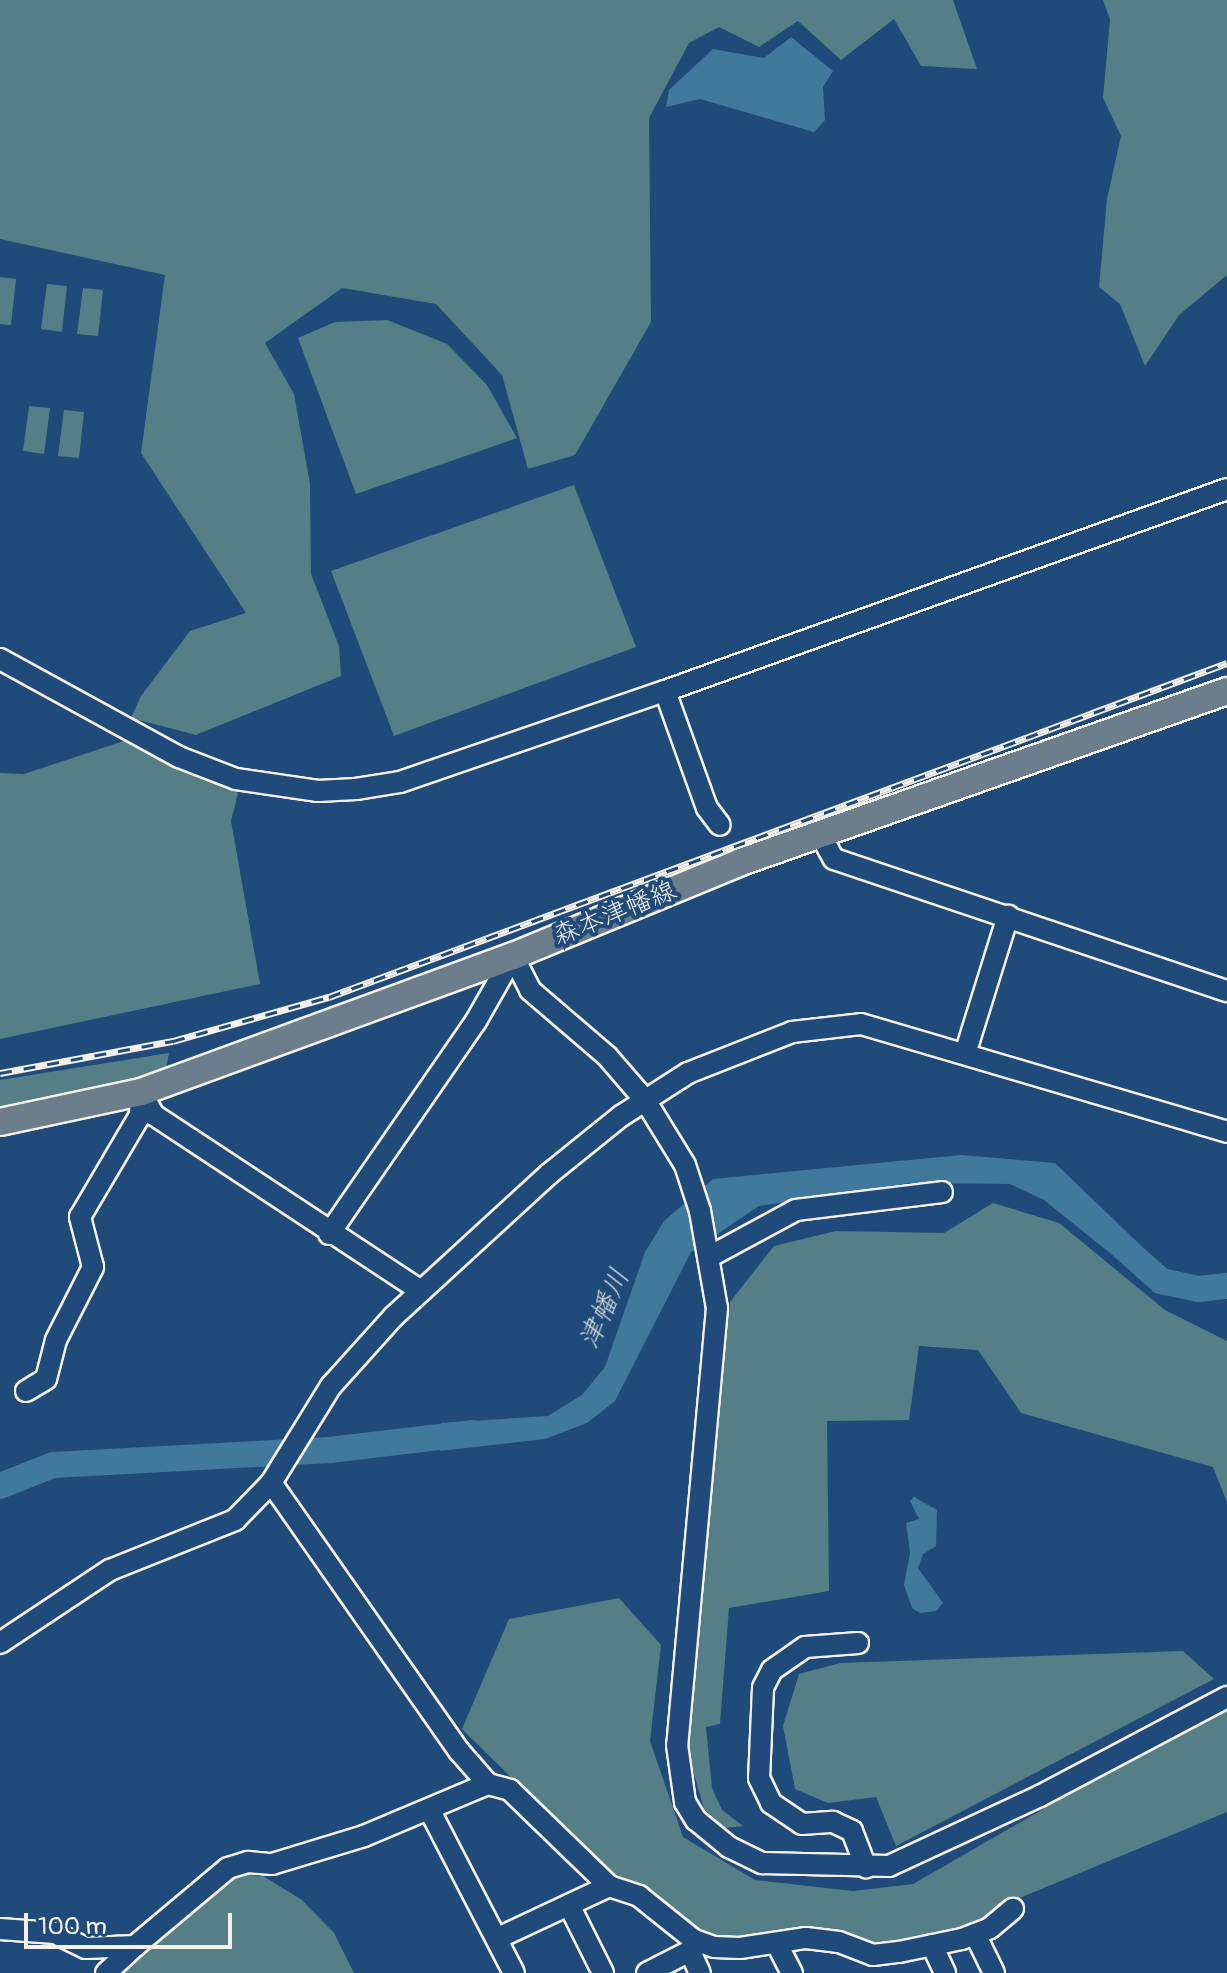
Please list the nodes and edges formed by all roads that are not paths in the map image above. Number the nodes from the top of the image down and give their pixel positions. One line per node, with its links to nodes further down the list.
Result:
1 (1227, 489): 3 (street)
2 (0, 659): 3 (street)
3 (665, 691): 5 (street)
4 (1227, 691): 6 (main road, 森本津幡線)
5 (720, 825)
6 (821, 836): 7 (street); 8 (main road, 森本津幡線)
7 (1008, 916): 9 (street); 10 (street)
8 (513, 956): 11 (main road, 森本津幡線); 12 (street); 16 (street)
9 (1227, 991)
10 (965, 1054): 12 (street); 14 (street)
11 (141, 1092): 13 (main road, 森本津幡線); 16 (street); 19 (street)
12 (645, 1100): 17 (street); 18 (street)
13 (0, 1122)
14 (1227, 1132)
15 (942, 1192): 17 (street)
16 (329, 1234): 18 (street)
17 (709, 1257): 26 (street)
18 (421, 1291): 20 (street)
19 (26, 1391)
20 (271, 1483): 21 (street); 24 (street)
21 (0, 1643)
22 (858, 1643): 26 (street)
23 (1227, 1697): 26 (street)
24 (488, 1784): 25 (street); 27 (street)
25 (430, 1811): 32 (street); 35 (street)
26 (866, 1867)
27 (609, 1886): 28 (street); 36 (street)
28 (569, 1905): 32 (street); 39 (street)
29 (1013, 1909): 31 (street)
30 (0, 1929): 35 (street)
31 (975, 1934): 34 (street); 44 (street)
32 (498, 1938): 38 (street)
33 (777, 1944): 34 (street); 36 (street); 42 (street)
34 (932, 1945): 43 (street)
35 (135, 1946): 37 (street)
36 (692, 1946): 40 (street); 41 (street)
37 (106, 1973)
38 (514, 1973)
39 (603, 1973)
40 (647, 1973)
41 (700, 1973)
42 (792, 1973)
43 (945, 1973)
44 (994, 1973)

